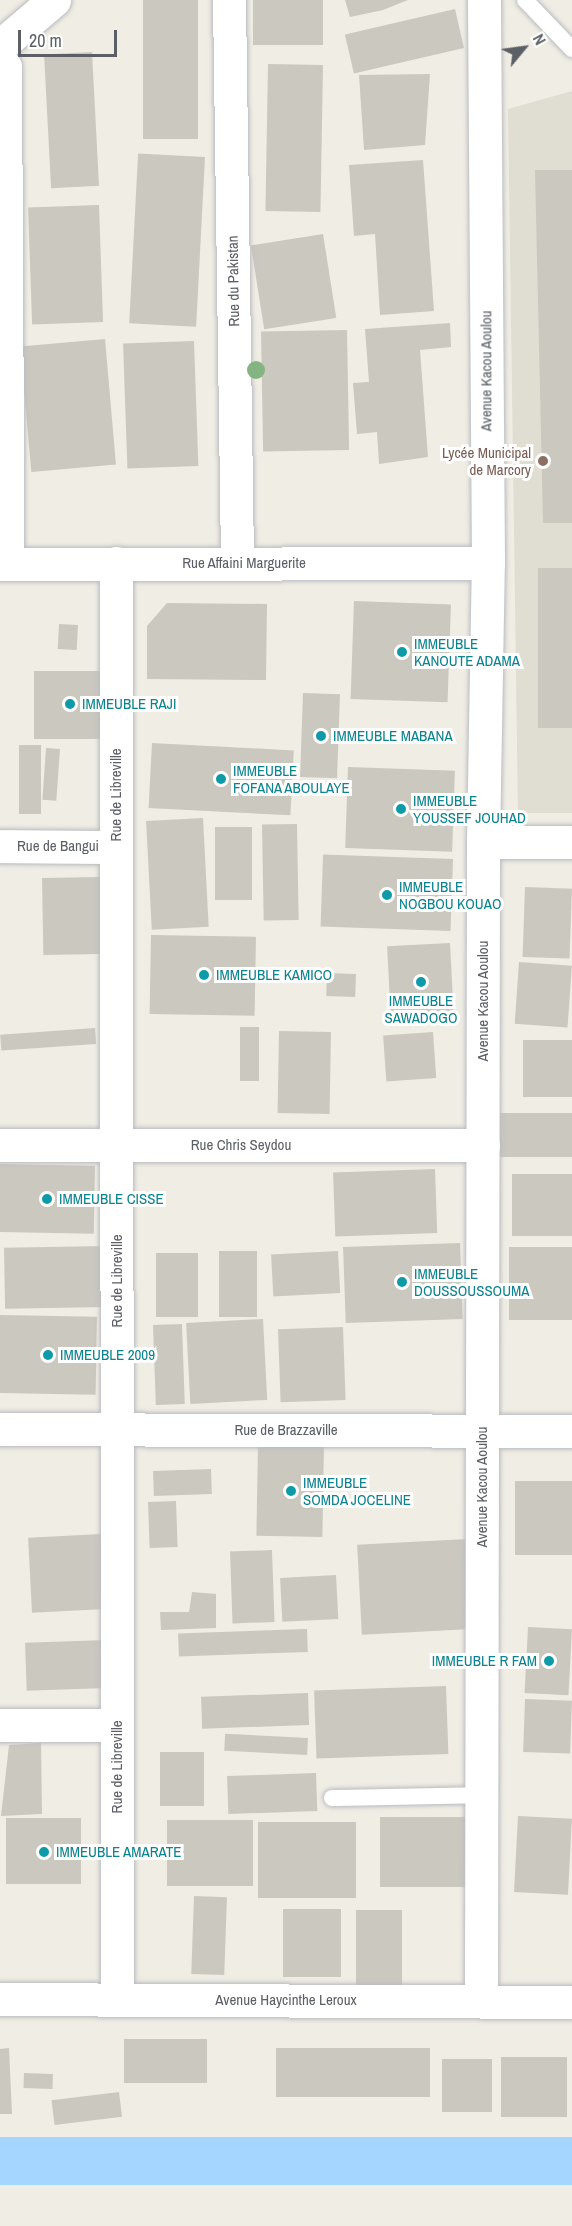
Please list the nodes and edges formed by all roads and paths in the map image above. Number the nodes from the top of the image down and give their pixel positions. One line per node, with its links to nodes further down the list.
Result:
1 (54, 0): 5 (street)
2 (229, 0): 8 (street, Rue du Pakistan)
3 (484, 0): 9 (street, Avenue Kacou Aoulou)
4 (525, 0): 6 (lane)
5 (0, 46)
6 (572, 49)
7 (0, 61): 11 (street)
8 (237, 562): 9 (street, Rue Affaini Marguerite); 10 (street, Rue Affaini Marguerite)
9 (488, 562): 12 (street, Avenue Kacou Aoulou)
10 (116, 563): 11 (street, Rue Affaini Marguerite); 15 (street, Rue de Libreville)
11 (4, 564)
12 (483, 842): 13 (street); 18 (street, Avenue Kacou Aoulou)
13 (572, 842)
14 (0, 846): 15 (street, Rue de Bangui)
15 (116, 847): 17 (street, Rue de Libreville)
16 (0, 1145): 17 (street, Rue Chris Seydou)
17 (118, 1145): 18 (street, Rue Chris Seydou); 20 (street, Rue de Libreville)
18 (483, 1145): 21 (street, Avenue Kacou Aoulou)
19 (0, 1429): 20 (street, Rue de Brazzaville)
20 (116, 1429): 21 (street, Rue de Brazzaville); 24 (street, Rue de Libreville)
21 (482, 1431): 22 (street, Rue de Brazzaville); 25 (street, Avenue Kacou Aoulou)
22 (572, 1431)
23 (0, 1725): 24 (street)
24 (117, 1725): 28 (street, Rue de Libreville)
25 (482, 1795): 26 (lane); 29 (street, Avenue Kacou Aoulou)
26 (332, 1798)
27 (0, 1999): 28 (street, Avenue Haycinthe Leroux)
28 (117, 1999): 29 (street, Avenue Haycinthe Leroux)
29 (482, 2001): 30 (street, Avenue Haycinthe Leroux)
30 (572, 2002)

